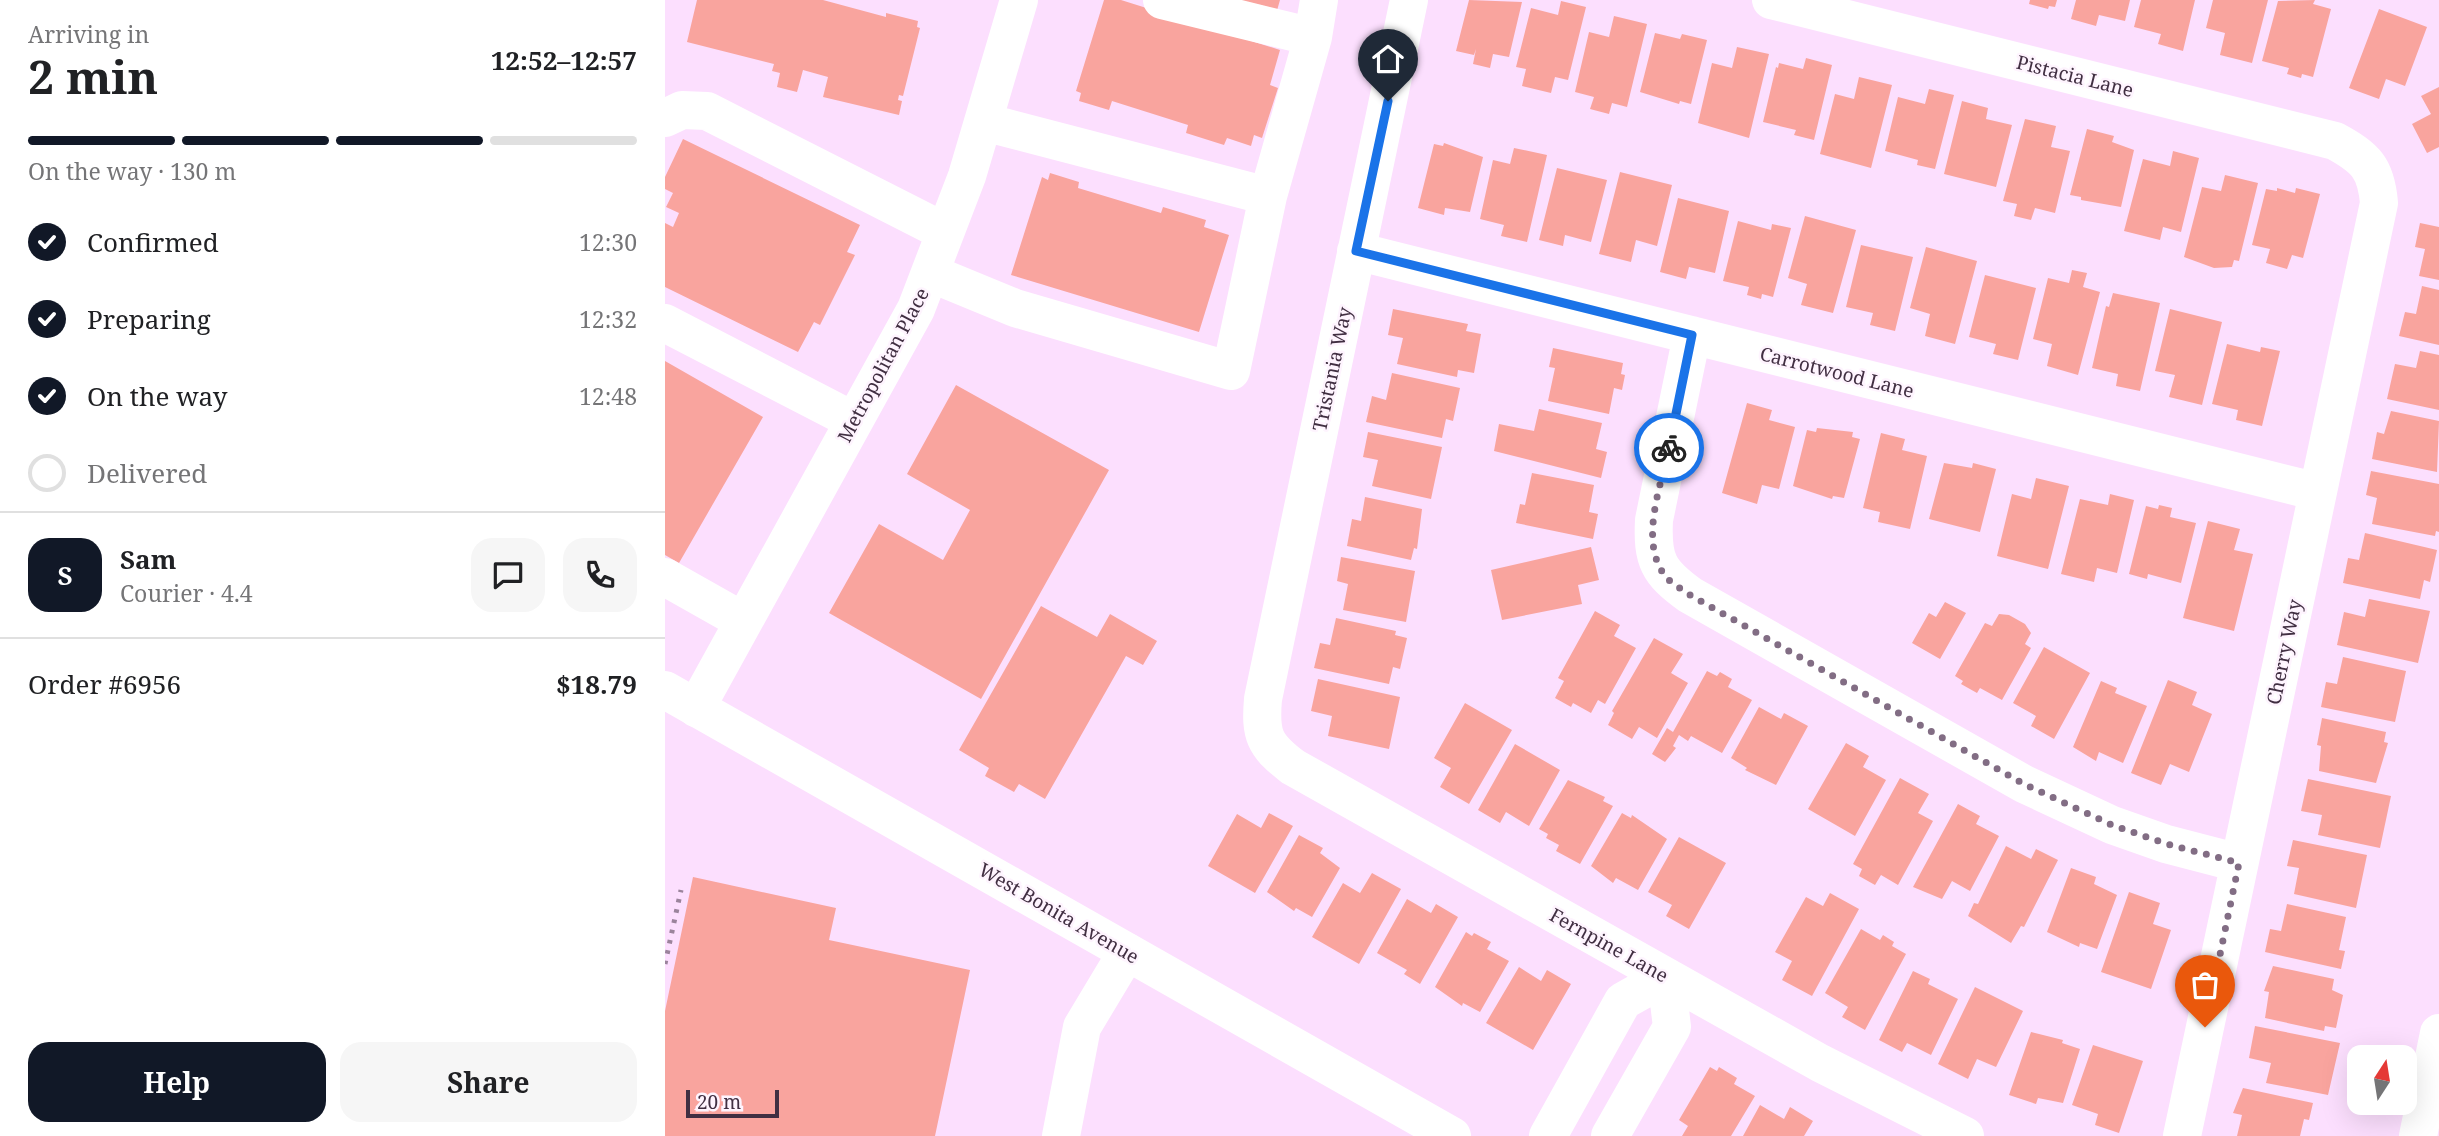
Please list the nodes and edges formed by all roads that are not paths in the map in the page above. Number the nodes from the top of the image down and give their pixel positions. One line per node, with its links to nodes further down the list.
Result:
1 (1019, 0): 8 (street, Metropolitan Place)
2 (1162, 0): 6 (street)
3 (1319, 0): 6 (street)
4 (1409, 0): 12 (street, Tristania Way)
5 (1771, 0): 9 (street, Pistacia Lane)
6 (1313, 37): 10 (street)
7 (665, 118): 11 (street)
8 (984, 122): 10 (street); 11 (street, Metropolitan Place)
9 (2372, 168): 17 (street, Cherry Way)
10 (1268, 196): 13 (street)
11 (945, 232): 13 (street, Metropolitan Place)
12 (1356, 251): 15 (street, Carrotwood Lane); 21 (street, Tristania Way)
13 (930, 273): 16 (street, Metropolitan Place)
14 (665, 323): 16 (street)
15 (1692, 335): 17 (street, Carrotwood Lane); 22 (street)
16 (854, 421): 19 (street, Metropolitan Place)
17 (2318, 492): 22 (street, Cherry Way)
18 (665, 577): 19 (street)
19 (743, 621): 20 (street, Metropolitan Place)
20 (680, 699): 23 (street, West Bonita Avenue)
21 (1263, 738): 24 (street, Fernpine Lane)
22 (2239, 863): 31 (street, Cherry Way)
23 (1127, 952): 26 (street); 27 (street, West Bonita Avenue)
24 (1666, 977): 28 (street); 29 (street); 30 (street, Fernpine Lane)
25 (2439, 1033): 32 (street)
26 (1061, 1136)
27 (1452, 1136)
28 (1548, 1136)
29 (1611, 1136)
30 (1965, 1136)
31 (2182, 1136)
32 (2418, 1136)

